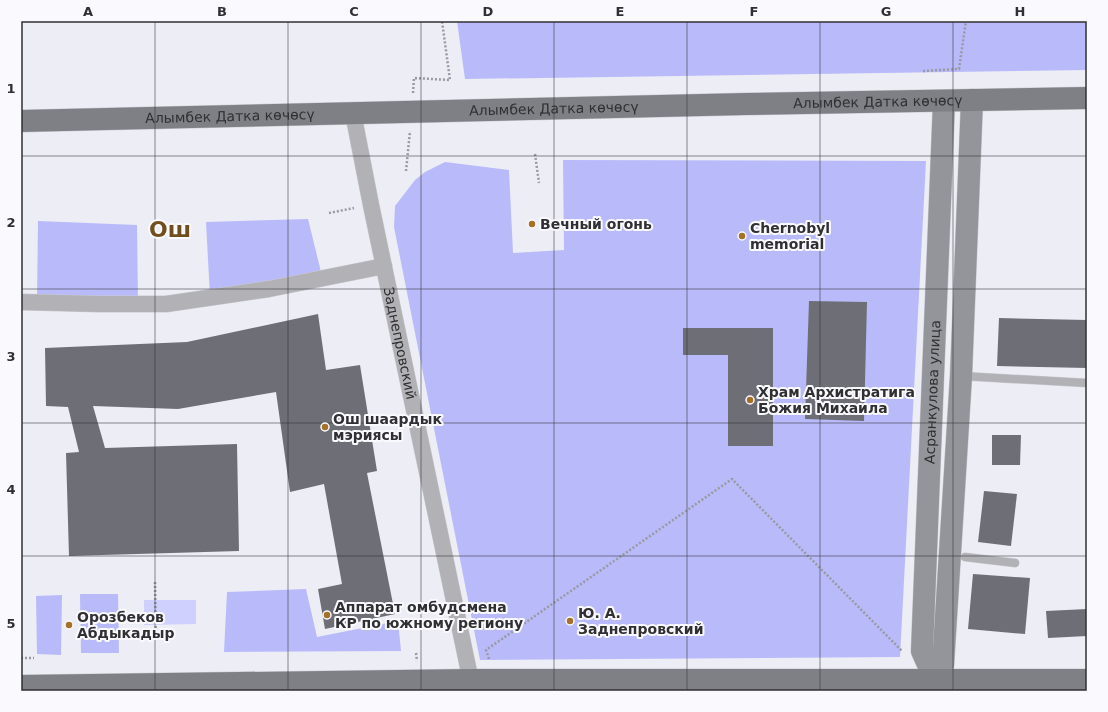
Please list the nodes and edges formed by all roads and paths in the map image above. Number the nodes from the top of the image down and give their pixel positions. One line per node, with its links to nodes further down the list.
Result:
1 (442, 21): 4 (path)
2 (966, 21): 3 (path)
3 (923, 71)
4 (450, 80)
5 (1087, 98): 6 (main road, Алымбек Датка көчөсү)
6 (972, 100): 7 (main road, Алымбек Датка көчөсү); 16 (main road, Асранкулова улица)
7 (944, 101): 8 (main road, Алымбек Датка көчөсү); 29 (main road, Асранкулова улица)
8 (353, 113): 9 (main road, Алымбек Датка көчөсү); 12 (street, Заднепровский)
9 (21, 121)
10 (535, 154): 11 (path)
11 (539, 183)
12 (370, 205): 13 (path); 14 (street, Заднепровский)
13 (329, 213)
14 (384, 266): 15 (street); 28 (street, Заднепровский)
15 (21, 302)
16 (961, 376): 17 (lane); 29 (main road, Асранкулова улица)
17 (1087, 383)
18 (965, 557): 19 (lane)
19 (1015, 562)
20 (155, 582): 21 (path)
21 (156, 642)
22 (486, 650): 23 (path)
23 (905, 655)
24 (21, 658): 25 (path)
25 (34, 658)
26 (1087, 680): 29 (main road)
27 (21, 686): 30 (main road)
28 (472, 686): 29 (main road); 30 (main road)
29 (936, 686)
30 (153, 688)

